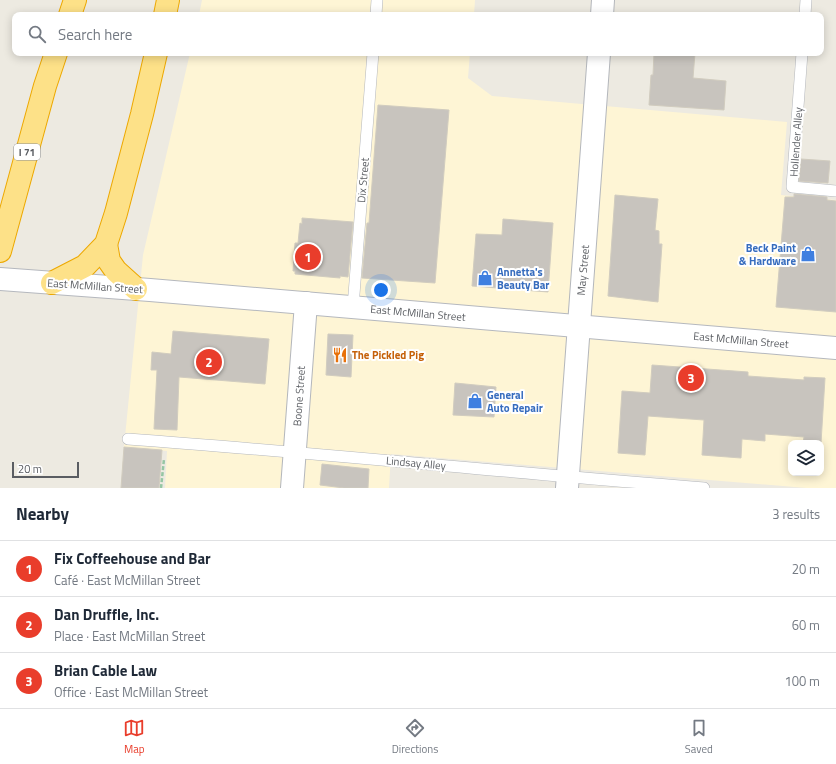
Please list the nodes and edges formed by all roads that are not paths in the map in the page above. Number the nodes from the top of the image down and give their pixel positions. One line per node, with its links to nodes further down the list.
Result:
1 (75, 0): 6 (highway)
2 (168, 0): 7 (highway)
3 (377, 0): 8 (lane)
4 (603, 0): 9 (main road)
5 (806, 0): 10 (lane)
6 (71, 12)
7 (165, 12)
8 (376, 12)
9 (602, 12)
10 (805, 12)
11 (55, 56): 18 (highway, I 71)
12 (155, 56): 17 (highway)
13 (373, 56): 23 (lane, Dix Street)
14 (599, 56): 24 (main road, May Street)
15 (802, 56): 16 (lane, Hollender Alley)
16 (836, 191)
17 (106, 244): 20 (highway); 21 (highway)
18 (0, 251)
19 (0, 279): 20 (main road, East McMillan Street)
20 (52, 283): 21 (main road, East McMillan Street)
21 (136, 289): 22 (main road, East McMillan Street)
22 (306, 303): 23 (main road, East McMillan Street); 27 (main road, Boone Street)
23 (353, 307): 24 (main road, East McMillan Street)
24 (579, 326): 25 (main road, East McMillan Street); 28 (main road, May Street)
25 (836, 348)
26 (128, 439): 27 (lane, Lindsay Alley)
27 (295, 452): 28 (lane, Lindsay Alley); 29 (main road, Boone Street)
28 (567, 483): 30 (lane, Lindsay Alley)
29 (292, 488)
30 (704, 488)

